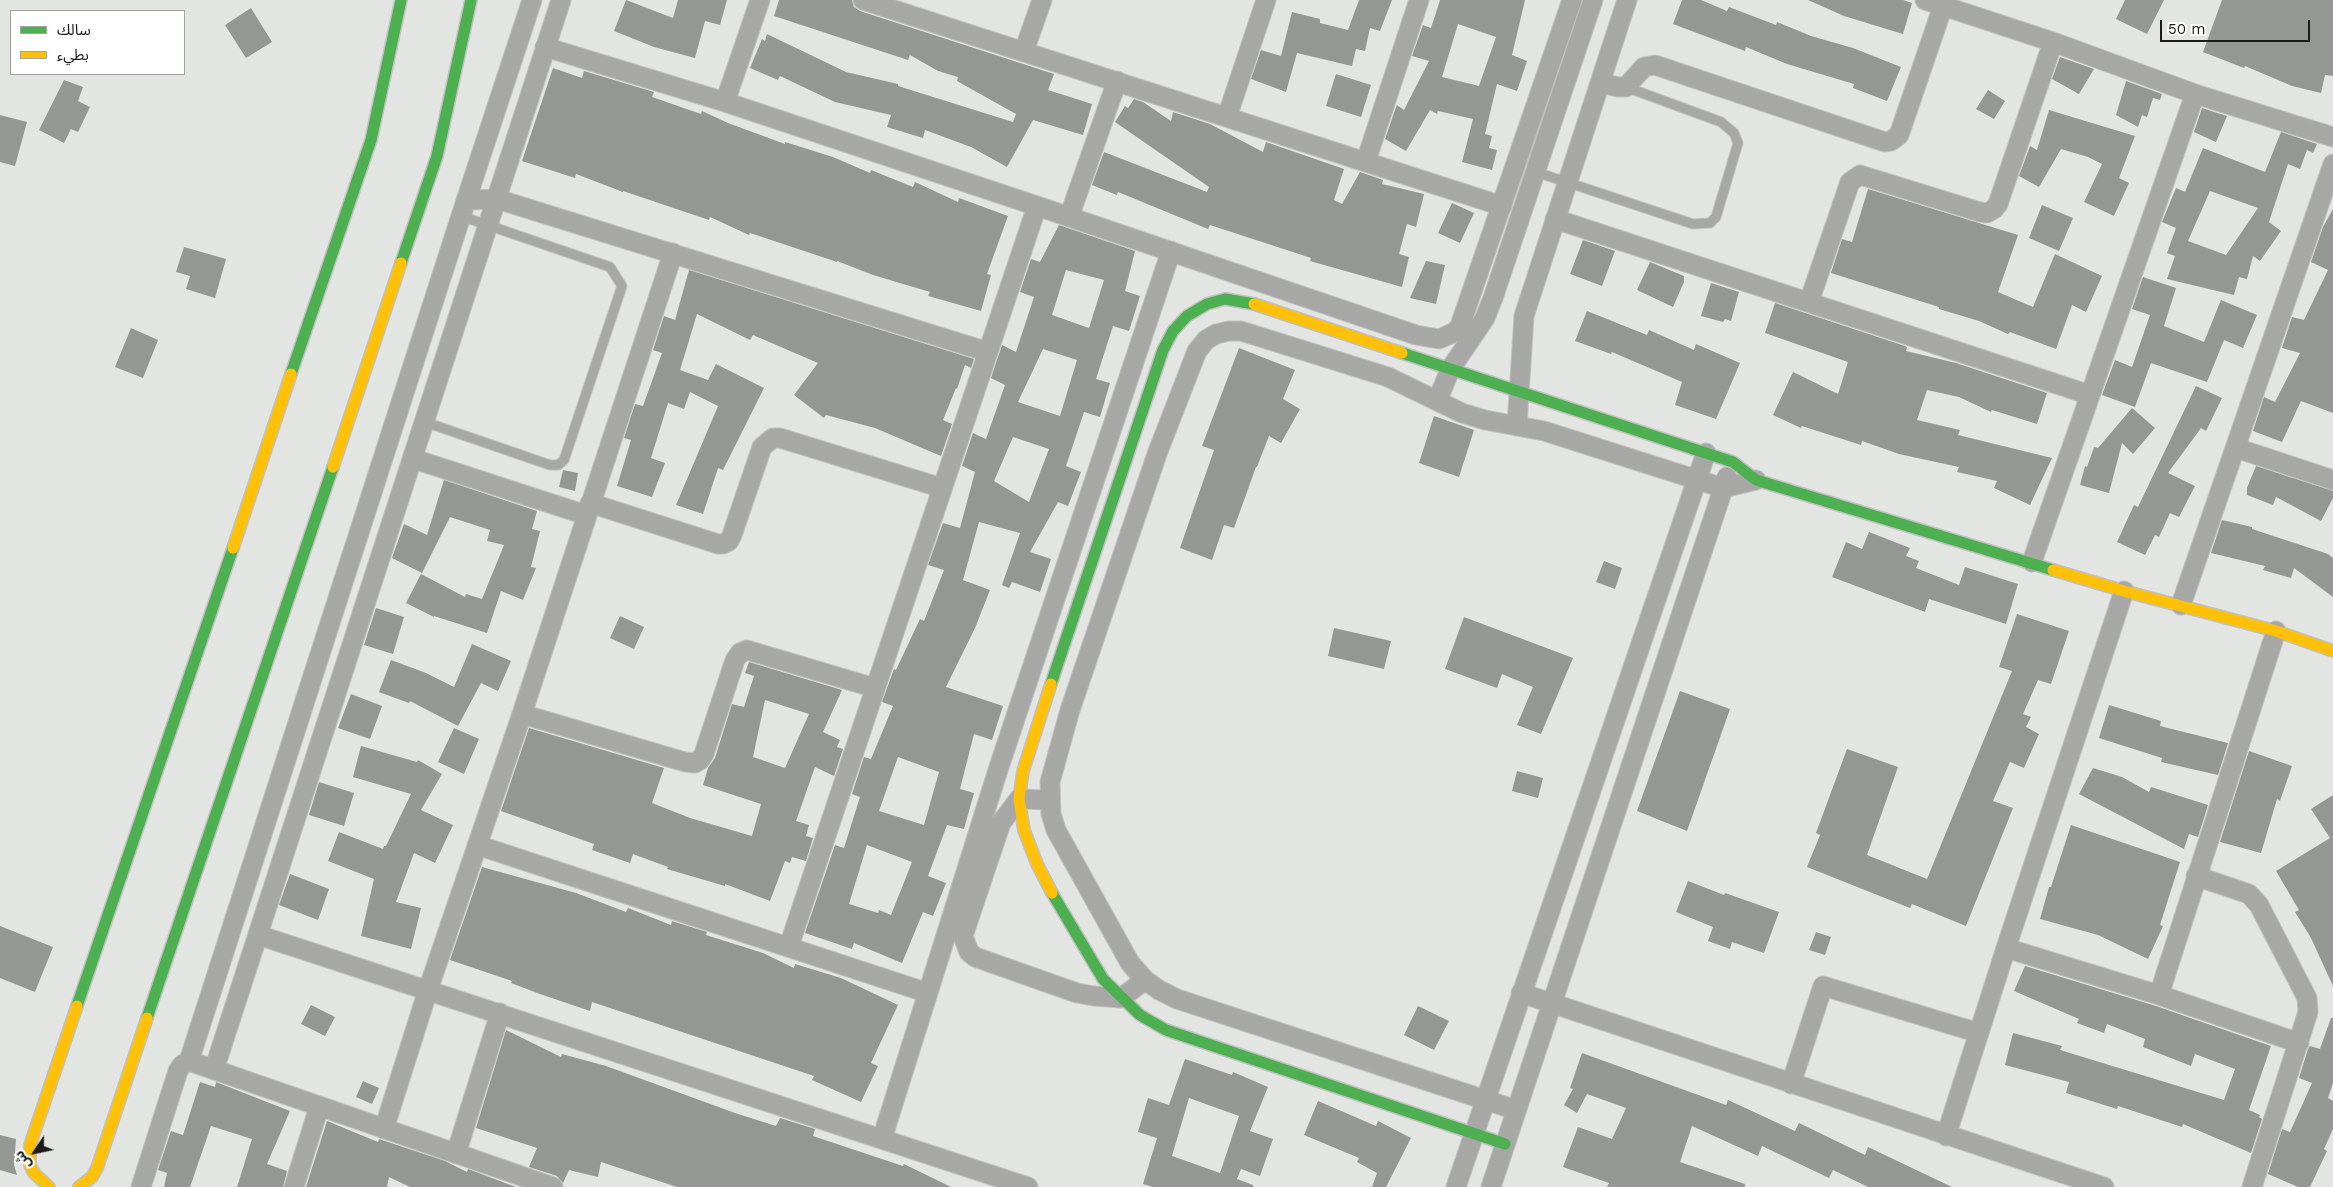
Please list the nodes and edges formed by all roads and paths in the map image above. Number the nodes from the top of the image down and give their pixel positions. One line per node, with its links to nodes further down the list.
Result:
1 (402, 0): 100 (main road)
2 (471, 0): 101 (main road)
3 (532, 0): 32 (street)
4 (561, 0): 16 (street)
5 (760, 0): 22 (street)
6 (863, 0): 17 (street)
7 (1042, 0): 17 (street)
8 (1266, 0): 23 (street)
9 (1418, 0): 25 (street)
10 (1572, 0): 31 (street)
11 (1592, 0): 27 (street)
12 (1628, 0): 19 (street)
13 (1925, 0): 14 (street)
14 (1943, 6): 15 (street); 20 (street)
15 (2053, 42): 21 (street); 39 (street)
16 (545, 47): 22 (street); 29 (street)
17 (1024, 51): 18 (street)
18 (1117, 82): 23 (street); 33 (street)
19 (1601, 83): 20 (street); 28 (street)
20 (1626, 87): 28 (lane)
21 (2195, 94): 24 (street); 46 (street)
22 (725, 102): 30 (street)
23 (1227, 117): 25 (street)
24 (2333, 137)
25 (1366, 161): 31 (street)
26 (2333, 164): 52 (street)
27 (1536, 172): 28 (lane); 44 (street)
28 (1567, 182): 34 (street)
29 (498, 199): 32 (street); 35 (street); 37 (street)
30 (1037, 206): 33 (street); 43 (street)
31 (1502, 206): 38 (street)
32 (463, 208): 35 (lane); 48 (street)
33 (1069, 216): 36 (street)
34 (1555, 219): 39 (street); 45 (street)
35 (489, 225): 49 (street); 49 (lane)
36 (1171, 251): 38 (street); 41 (street)
37 (672, 253): 43 (street); 62 (street)
38 (1289, 292): 40 (street)
39 (1809, 302): 46 (street)
40 (1281, 312): 42 (main road); 44 (main road)
41 (1147, 321): 42 (street); 79 (street)
42 (1173, 331): 51 (main road)
43 (988, 352): 60 (street)
44 (1451, 368): 45 (main road); 47 (street)
45 (1520, 390): 50 (street); 53 (main road)
46 (2090, 395): 63 (street)
47 (1437, 401): 50 (street); 54 (street)
48 (400, 404): 49 (street); 87 (street)
49 (427, 418): 55 (street)
50 (1517, 426): 57 (street)
51 (1131, 445): 54 (street); 70 (main road)
52 (2236, 448): 59 (street); 65 (street)
53 (1706, 453): 56 (main road); 57 (street)
54 (1157, 454): 71 (street)
55 (414, 459): 62 (street); 74 (street)
56 (1733, 462): 58 (main road); 61 (street)
57 (1698, 480): 61 (street); 80 (street)
58 (1756, 480): 61 (street); 63 (main road)
59 (2333, 480)
60 (942, 488): 62 (street); 68 (street)
61 (1723, 488): 83 (street)
62 (588, 509): 69 (street)
63 (2032, 562): 64 (main road)
64 (2124, 590): 65 (main road); 76 (street)
65 (2181, 605): 66 (main road)
66 (2276, 631): 67 (main road); 73 (street)
67 (2333, 651)
68 (875, 688): 69 (street); 75 (street)
69 (522, 714): 72 (street)
70 (1019, 799): 71 (street); 82 (main road); 82 (street)
71 (1049, 800): 77 (street)
72 (478, 845): 75 (street); 78 (street)
73 (2196, 876): 81 (street); 86 (street)
74 (258, 935): 78 (street); 88 (street)
75 (790, 946): 79 (street)
76 (2006, 948): 81 (street); 85 (street)
77 (1145, 980): 82 (street); 90 (street)
78 (428, 990): 84 (street); 93 (street)
79 (928, 993): 96 (street)
80 (1521, 994): 83 (street); 90 (street)
81 (2159, 995): 86 (street)
82 (1120, 998): 94 (main road)
83 (1553, 1005): 89 (street); 92 (street)
84 (500, 1013): 96 (street); 98 (street)
85 (1979, 1033): 89 (street); 95 (street)
86 (2298, 1043): 108 (street)
87 (189, 1061): 88 (street); 102 (street)
88 (214, 1070): 91 (street)
89 (1791, 1084): 95 (street)
90 (1486, 1100): 92 (street); 94 (street)
91 (319, 1107): 93 (street); 103 (street)
92 (1516, 1110): 97 (street)
93 (384, 1129): 98 (street)
94 (1474, 1134): 97 (main road); 106 (street)
95 (1946, 1136): 99 (street)
96 (882, 1139): 105 (street)
97 (1505, 1144): 107 (street)
98 (456, 1154): 104 (street)
99 (2101, 1186)
100 (49, 1187)
101 (79, 1187)
102 (140, 1187)
103 (294, 1187)
104 (552, 1187)
105 (1028, 1187)
106 (1456, 1187)
107 (1491, 1187)
108 (2252, 1187)

